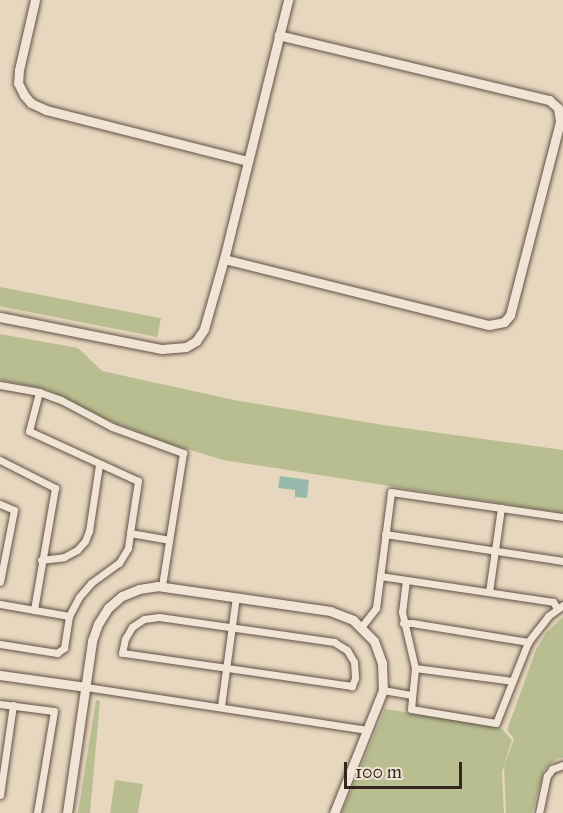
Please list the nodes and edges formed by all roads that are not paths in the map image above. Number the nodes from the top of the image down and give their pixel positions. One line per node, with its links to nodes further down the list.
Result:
1 (35, 0): 4 (street)
2 (288, 0): 3 (street)
3 (279, 34): 4 (street); 5 (street)
4 (248, 161): 5 (street)
5 (224, 259): 6 (street)
6 (0, 317)
7 (0, 386): 8 (street)
8 (39, 392): 10 (street); 16 (street)
9 (0, 460): 18 (street)
10 (99, 465): 14 (street); 18 (street)
11 (0, 504): 22 (street)
12 (501, 508): 13 (street); 15 (street); 17 (street)
13 (563, 517)
14 (130, 533): 16 (street); 29 (street)
15 (385, 534): 17 (street); 20 (street)
16 (168, 540): 23 (street)
17 (495, 550): 19 (street); 24 (street)
18 (41, 560): 28 (street)
19 (563, 561)
20 (380, 576): 21 (street); 31 (street)
21 (406, 580): 24 (street); 30 (street)
22 (0, 582)
23 (162, 586): 25 (street); 39 (street)
24 (489, 592): 27 (street)
25 (236, 597): 31 (street); 32 (street)
26 (0, 604): 28 (street)
27 (560, 606): 33 (street)
28 (34, 610): 29 (street)
29 (69, 616): 34 (street)
30 (403, 623): 33 (street); 36 (street)
31 (362, 626): 40 (street)
32 (233, 627): 35 (street); 35 (street); 35 (street)
33 (528, 642): 38 (street)
34 (0, 644)
35 (228, 666): 44 (street)
36 (415, 668): 38 (street); 41 (street)
37 (0, 675): 39 (street)
38 (512, 681): 41 (street)
39 (86, 687): 44 (street); 49 (street)
40 (383, 690): 41 (street); 45 (street)
41 (411, 695)
42 (0, 704): 43 (street)
43 (13, 705): 47 (street); 48 (street)
44 (221, 706): 45 (street)
45 (366, 730): 50 (street)
46 (563, 765): 51 (street)
47 (0, 795)
48 (37, 813)
49 (67, 813)
50 (334, 813)
51 (539, 813)

